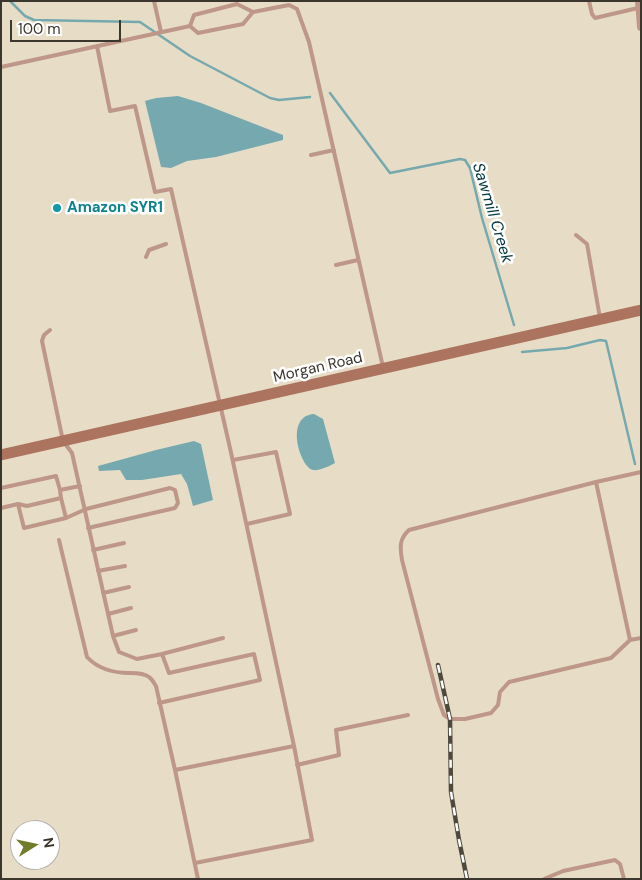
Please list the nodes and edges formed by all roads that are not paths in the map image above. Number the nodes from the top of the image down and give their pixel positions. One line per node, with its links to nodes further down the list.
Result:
1 (154, 1): 9 (lane)
2 (293, 1): 4 (lane)
3 (588, 1): 5 (lane)
4 (289, 5): 6 (lane); 12 (lane)
5 (638, 5): 8 (street)
6 (253, 12): 7 (lane); 7 (lane)
7 (190, 26): 9 (lane)
8 (641, 27)
9 (161, 32): 10 (lane)
10 (97, 46): 11 (lane); 23 (lane)
11 (1, 67)
12 (334, 150): 13 (lane); 17 (lane)
13 (311, 155)
14 (576, 235): 20 (lane)
15 (166, 244): 16 (lane)
16 (146, 257)
17 (358, 260): 18 (lane); 22 (lane)
18 (336, 265)
19 (641, 310): 20 (street, Morgan Road)
20 (600, 320): 22 (street, Morgan Road)
21 (50, 330): 24 (lane)
22 (383, 369): 23 (street, Morgan Road)
23 (220, 406): 24 (street, Morgan Road); 26 (lane)
24 (63, 441): 25 (street, Morgan Road); 29 (lane)
25 (1, 455)
26 (233, 460): 37 (lane); 37 (lane)
27 (641, 472): 28 (lane)
28 (596, 482): 52 (lane); 52 (lane)
29 (80, 486): 31 (lane); 35 (lane)
30 (1, 488): 31 (lane)
31 (60, 490): 32 (lane)
32 (62, 498): 33 (lane); 36 (lane)
33 (18, 504): 34 (lane); 36 (lane)
34 (1, 508)
35 (86, 509): 36 (lane); 38 (lane); 38 (lane)
36 (66, 518)
37 (247, 524): 56 (lane)
38 (88, 528): 41 (lane)
39 (59, 540): 54 (lane)
40 (124, 543): 41 (lane)
41 (93, 550): 43 (lane)
42 (125, 566): 43 (lane)
43 (98, 571): 45 (lane)
44 (129, 587): 45 (lane)
45 (103, 593): 47 (lane)
46 (131, 608): 47 (lane)
47 (108, 614): 49 (lane)
48 (136, 630): 49 (lane)
49 (113, 636): 53 (lane)
50 (223, 638): 53 (lane)
51 (641, 638): 52 (lane)
52 (630, 640)
53 (162, 654): 54 (lane)
54 (159, 703): 58 (lane)
55 (408, 715): 57 (lane)
56 (294, 746): 57 (lane); 58 (lane)
57 (297, 765): 59 (lane)
58 (175, 770): 59 (lane)
59 (194, 862): 60 (lane)
60 (198, 879)
61 (544, 879): 62 (lane)
62 (624, 879)

